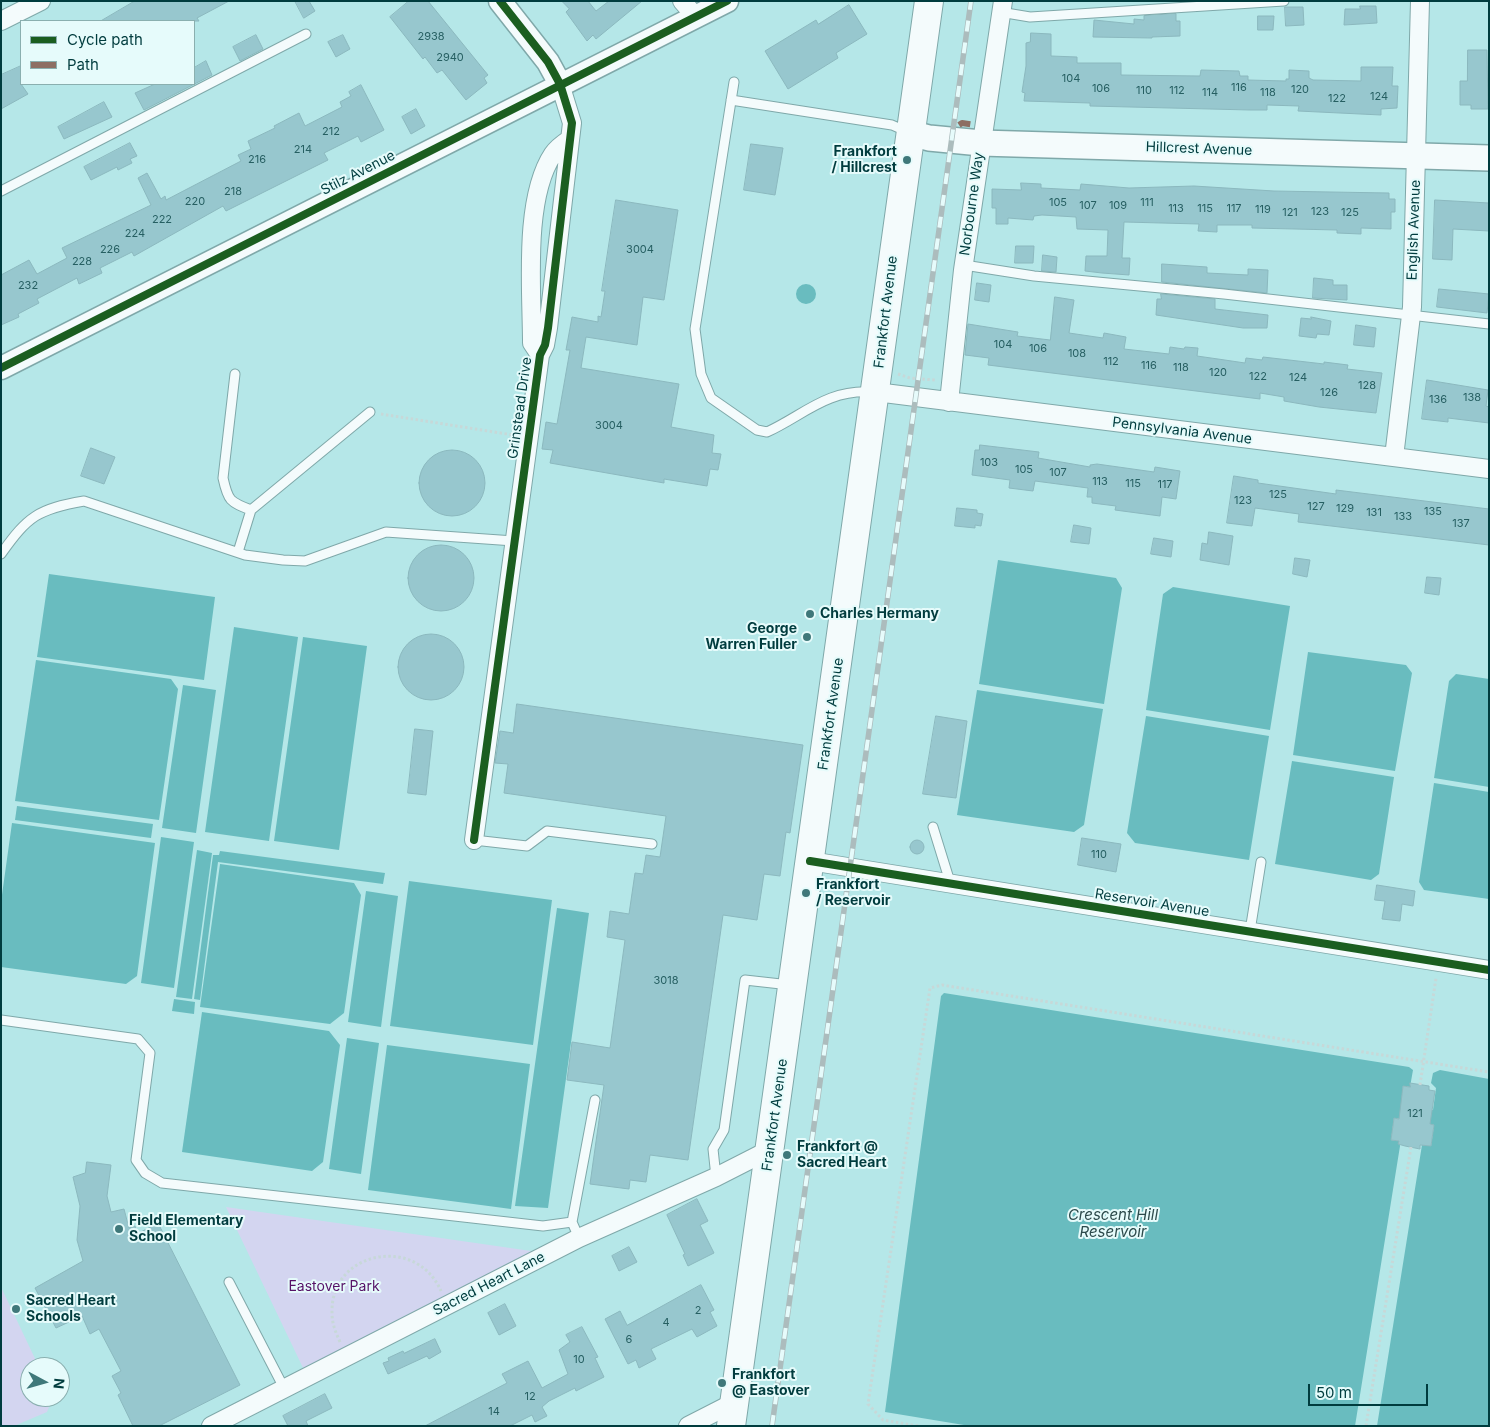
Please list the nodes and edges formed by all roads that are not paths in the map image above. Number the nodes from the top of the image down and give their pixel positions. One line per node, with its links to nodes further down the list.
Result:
1 (500, 1): 12 (street, Grinstead Drive)
2 (727, 1): 8 (street, Stilz Avenue)
3 (928, 1): 14 (main road, Frankfort Avenue)
4 (1284, 1): 7 (lane)
5 (1420, 1): 17 (street, English Avenue)
6 (28, 4): 9 (street)
7 (1001, 6): 16 (street, Norbourne Way)
8 (689, 9): 12 (street, Stilz Avenue)
9 (1, 22)
10 (306, 34): 19 (lane)
11 (734, 82): 13 (lane)
12 (560, 84): 15 (street, Grinstead Drive); 24 (street, Stilz Avenue)
13 (732, 100): 14 (lane); 26 (lane)
14 (910, 133): 16 (main road, Hillcrest Avenue); 26 (main road, Frankfort Avenue)
15 (570, 138): 23 (street, Grinstead Drive); 23 (street, Grinstead Drive)
16 (981, 143): 17 (main road, Hillcrest Avenue); 20 (street, Norbourne Way)
17 (1416, 156): 18 (main road, Hillcrest Avenue); 21 (street, English Avenue)
18 (1489, 158)
19 (1, 191)
20 (964, 265): 21 (lane); 27 (street, Norbourne Way)
21 (1410, 317): 22 (lane); 29 (street, English Avenue)
22 (1489, 324)
23 (540, 355): 32 (street, Grinstead Drive)
24 (1, 368)
25 (234, 374): 31 (lane)
26 (876, 392): 27 (street, Pennsylvania Avenue); 38 (main road, Frankfort Avenue)
27 (949, 402): 29 (street, Pennsylvania Avenue)
28 (370, 412): 31 (lane)
29 (1394, 457): 30 (street, Pennsylvania Avenue)
30 (1489, 469)
31 (251, 510): 33 (lane)
32 (514, 541): 33 (lane); 36 (street, Grinstead Drive)
33 (238, 552): 34 (lane)
34 (1, 554)
35 (933, 827): 40 (lane)
36 (474, 840): 37 (lane)
37 (652, 844)
38 (810, 861): 40 (street, Reservoir Avenue); 43 (main road, Frankfort Avenue)
39 (1261, 862): 41 (lane)
40 (950, 882): 41 (street, Reservoir Avenue)
41 (1250, 931): 42 (street, Reservoir Avenue)
42 (1489, 970)
43 (793, 986): 46 (main road, Frankfort Avenue); 47 (lane)
44 (1, 1020): 48 (lane)
45 (594, 1100): 48 (lane)
46 (770, 1149): 47 (street, Sacred Heart Lane); 51 (main road, Frankfort Avenue)
47 (716, 1177): 48 (street, Sacred Heart Lane)
48 (576, 1230): 50 (street, Sacred Heart Lane)
49 (229, 1282): 50 (lane)
50 (284, 1388): 52 (street, Sacred Heart Lane)
51 (733, 1414): 53 (street)
52 (211, 1426)
53 (688, 1426)

